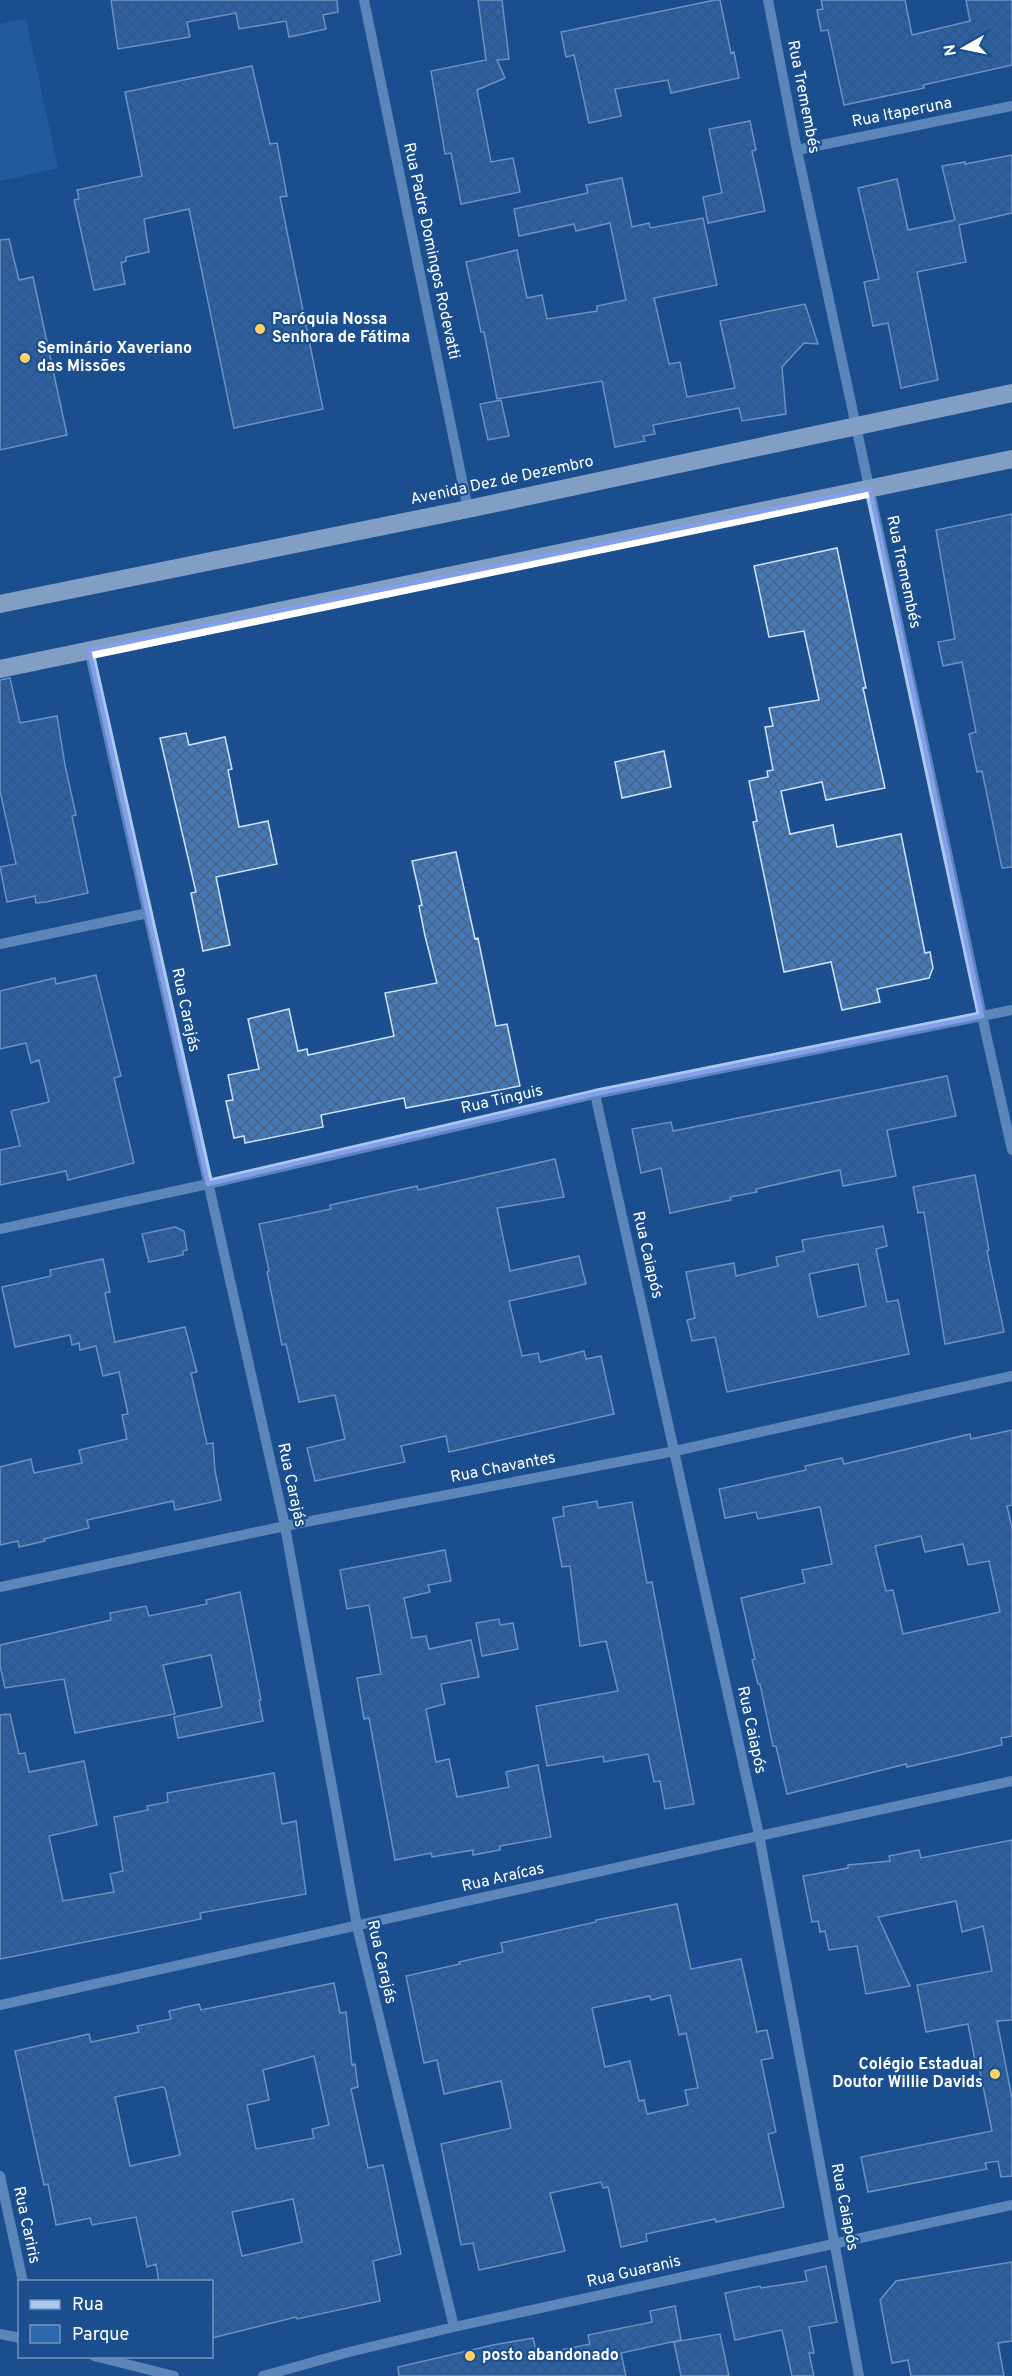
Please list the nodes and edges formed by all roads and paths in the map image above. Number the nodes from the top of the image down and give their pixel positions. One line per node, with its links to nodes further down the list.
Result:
1 (364, 0): 9 (street, Rua Padre Domingos Rodevatti)
2 (768, 0): 4 (street, Rua Tremembés)
3 (1012, 106): 4 (street, Rua Itaperuna)
4 (798, 150): 6 (street, Rua Tremembés)
5 (1012, 393): 6 (highway, Avenida Dez de Dezembro)
6 (857, 427): 8 (street, Rua Tremembés); 9 (highway, Avenida Dez de Dezembro)
7 (1012, 459): 8 (highway)
8 (870, 489): 11 (highway); 16 (street, Rua Tremembés)
9 (468, 508): 10 (highway, Avenida Dez de Dezembro)
10 (0, 604)
11 (89, 650): 12 (highway); 13 (street, Rua Carajás)
12 (0, 669)
13 (148, 913): 14 (street); 19 (street, Rua Carajás)
14 (0, 944)
15 (1012, 1010): 16 (street, Rua Tinguis)
16 (982, 1016): 17 (street, Rua Tinguis); 18 (street, Rua Tremembés)
17 (595, 1094): 19 (street, Rua Tinguis); 22 (street, Rua Caiapós)
18 (1012, 1150)
19 (208, 1184): 20 (street, Rua Tinguis); 23 (street, Rua Carajás)
20 (0, 1229)
21 (1012, 1376): 22 (street, Rua Chavantes)
22 (675, 1451): 23 (street, Rua Chavantes); 26 (street, Rua Caiapós)
23 (285, 1526): 24 (street, Rua Chavantes); 27 (street, Rua Carajás)
24 (0, 1587)
25 (1012, 1781): 26 (street, Rua Araícas)
26 (759, 1835): 27 (street, Rua Araícas); 31 (street, Rua Caiapós)
27 (357, 1926): 28 (street, Rua Araícas); 33 (street, Rua Carajás)
28 (0, 2005)
29 (0, 2176): 32 (street, Rua Cariris)
30 (1012, 2205): 31 (street, Rua Guaranis)
31 (836, 2243): 33 (street, Rua Guaranis); 39 (street, Rua Caiapós)
32 (23, 2280)
33 (454, 2327): 38 (street, Rua Guaranis)
34 (0, 2334): 35 (street)
35 (18, 2338)
36 (102, 2358): 37 (street)
37 (174, 2376)
38 (263, 2376)
39 (859, 2376)

